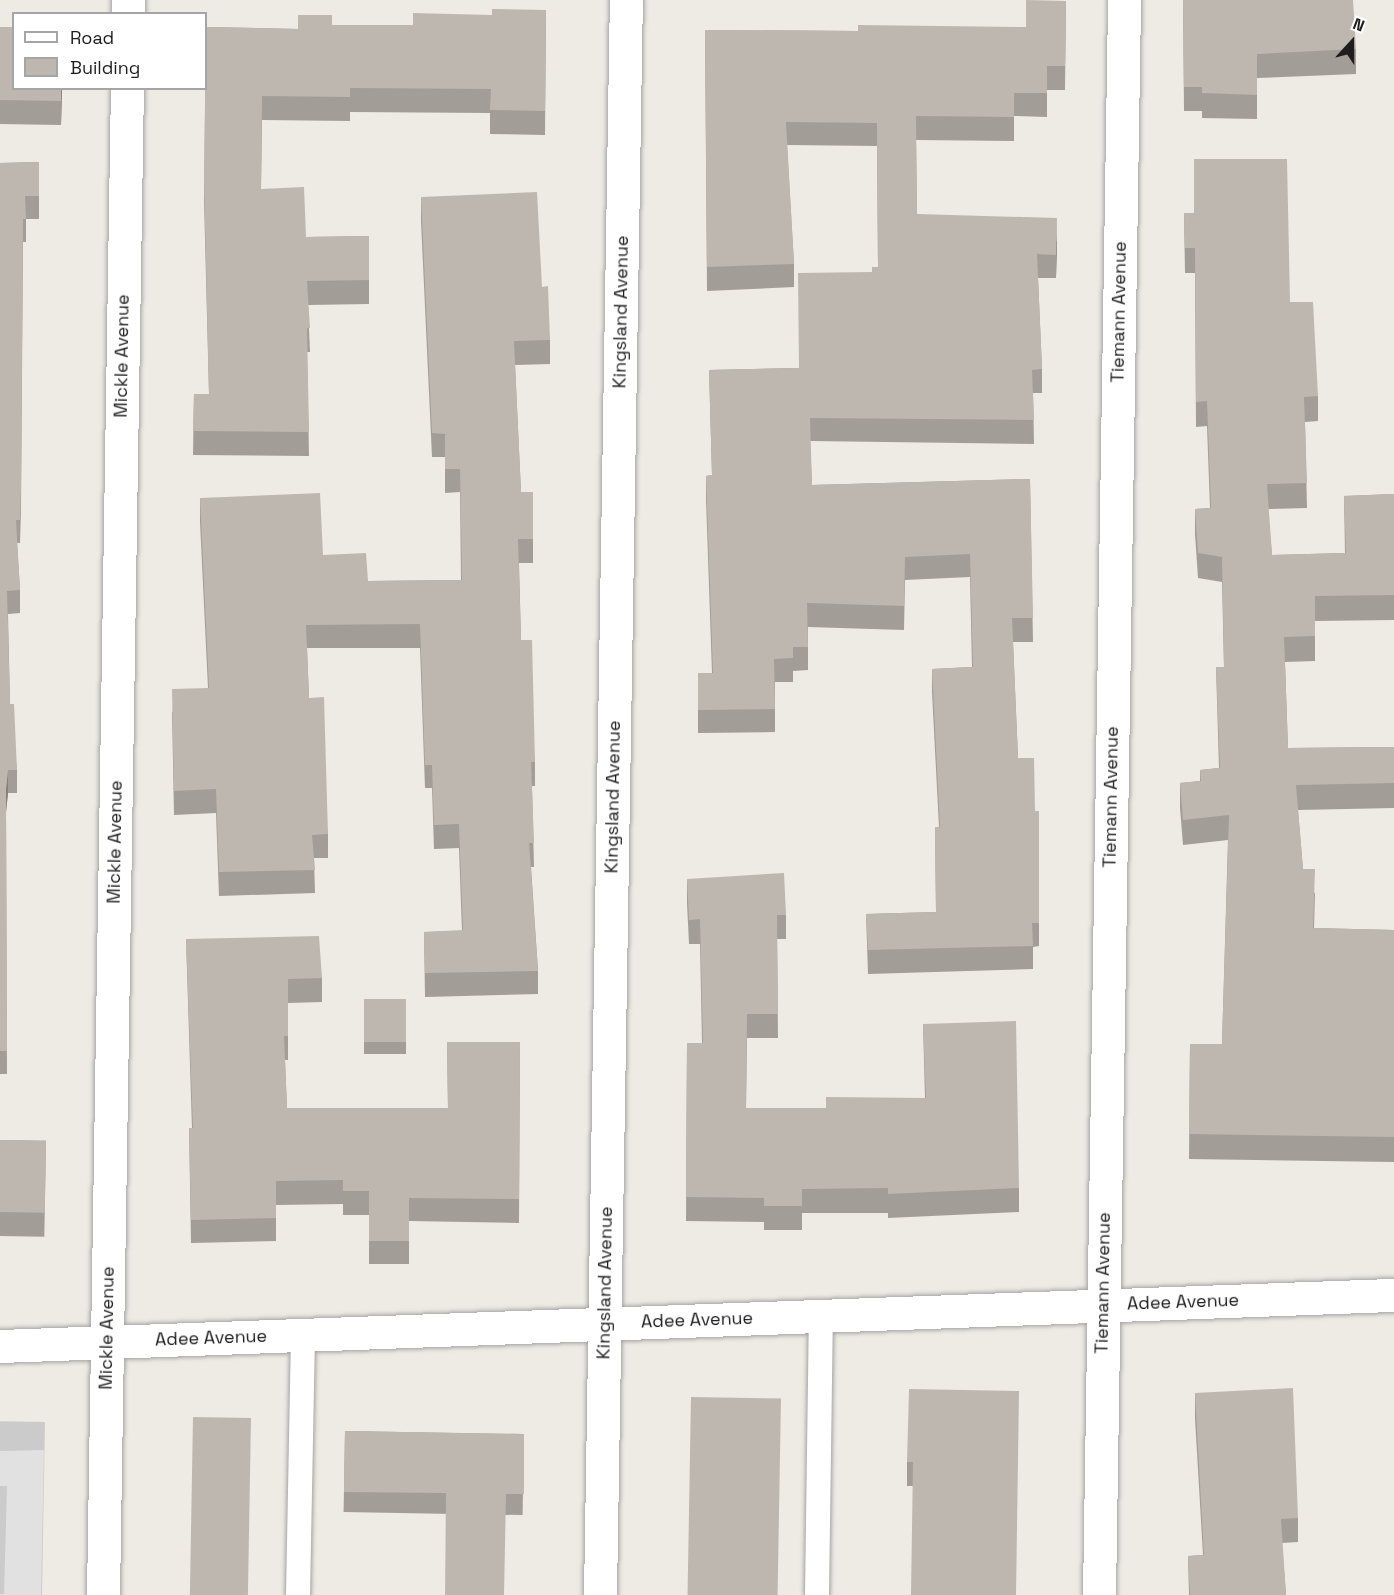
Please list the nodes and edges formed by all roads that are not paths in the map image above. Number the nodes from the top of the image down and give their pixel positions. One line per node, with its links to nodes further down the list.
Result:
1 (626, 0): 7 (street, Kingsland Avenue)
2 (1124, 0): 5 (street, Tiemann Avenue)
3 (127, 90): 9 (street, Mickle Avenue)
4 (1394, 1295): 5 (street, Adee Avenue)
5 (1103, 1305): 6 (street, Adee Avenue); 15 (street, Tiemann Avenue)
6 (821, 1316): 7 (street, Adee Avenue); 14 (lane)
7 (605, 1324): 8 (street, Adee Avenue); 13 (street, Kingsland Avenue)
8 (303, 1335): 9 (street, Adee Avenue); 12 (lane)
9 (107, 1342): 10 (street, Adee Avenue); 11 (street, Mickle Avenue)
10 (0, 1346)
11 (103, 1595)
12 (298, 1595)
13 (600, 1595)
14 (817, 1595)
15 (1098, 1595)

